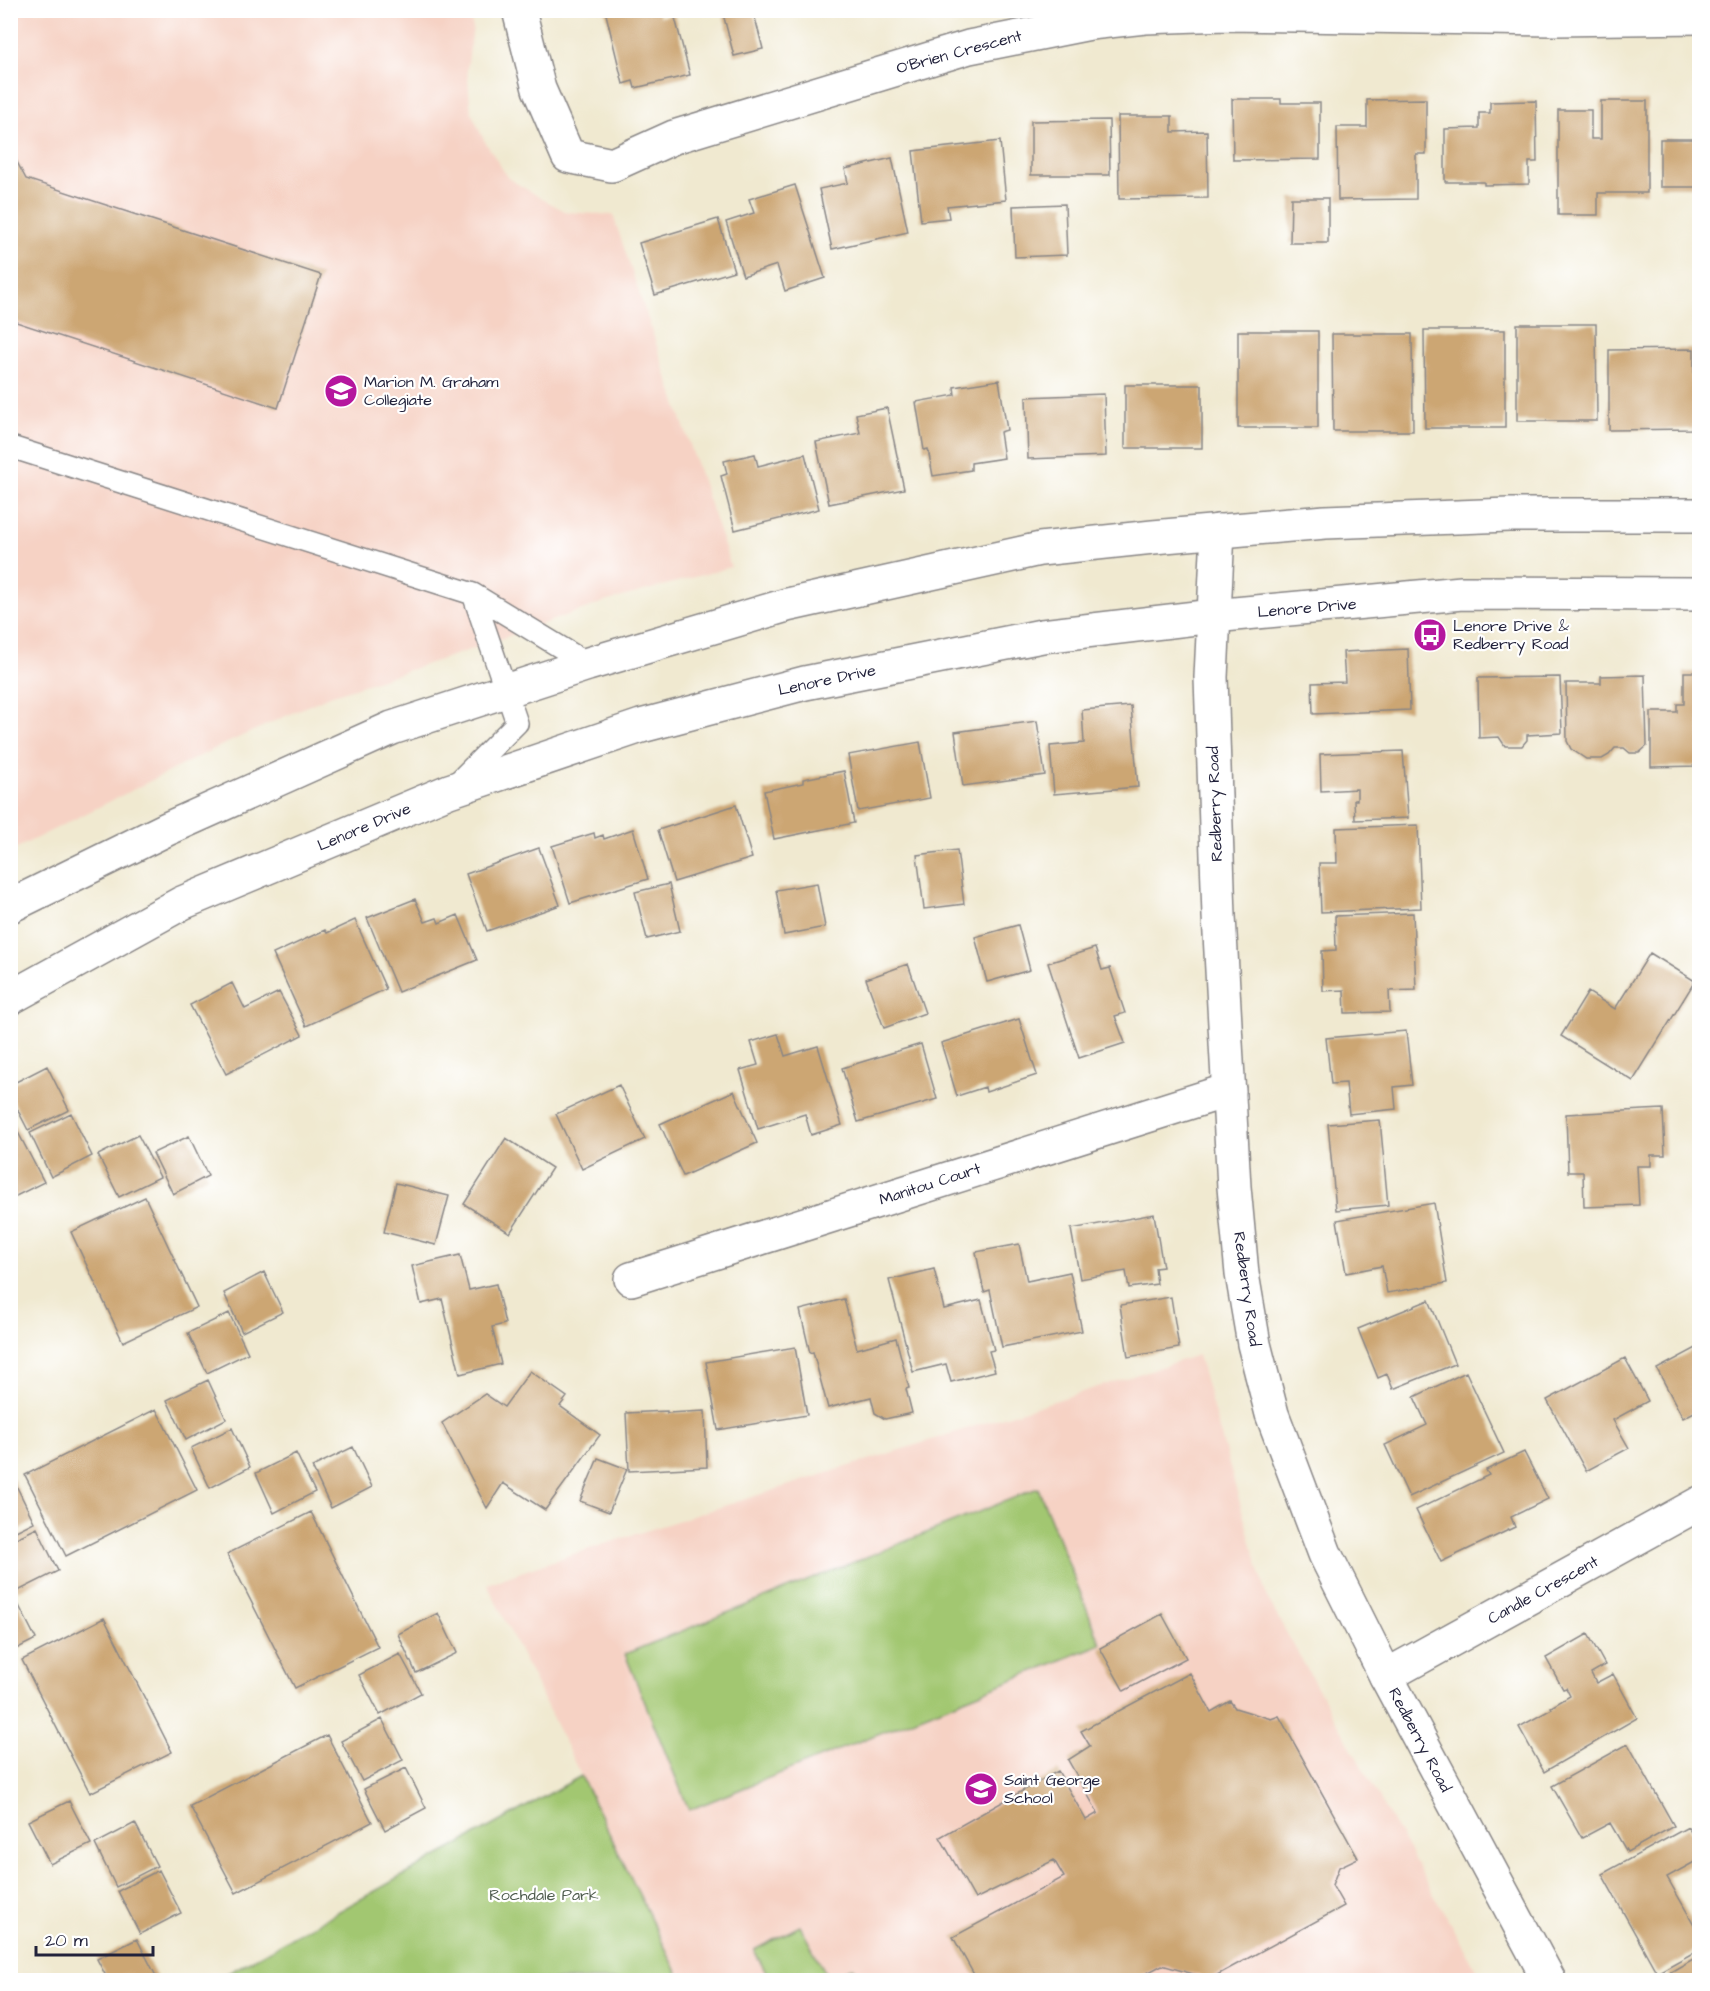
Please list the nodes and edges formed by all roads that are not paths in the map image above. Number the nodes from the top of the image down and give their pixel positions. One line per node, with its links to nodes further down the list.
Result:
1 (519, 10): 4 (street, O'Brien Crescent)
2 (1497, 15): 3 (street, O'Brien Crescent); 4 (street, O'Brien Crescent)
3 (1700, 17)
4 (1018, 23)
5 (10, 449): 8 (lane)
6 (1700, 515): 7 (street)
7 (1218, 531): 10 (street, Redberry Road); 11 (street)
8 (473, 594): 11 (lane); 12 (lane)
9 (1700, 594): 10 (street, Lenore Drive)
10 (1213, 616): 13 (street, Lenore Drive); 16 (street, Redberry Road)
11 (588, 664): 12 (street)
12 (506, 692): 13 (lane); 14 (street)
13 (449, 790): 15 (street, Lenore Drive)
14 (10, 906)
15 (10, 998)
16 (1229, 1090): 17 (street, Manitou Court); 19 (street, Redberry Road)
17 (632, 1279)
18 (1700, 1503): 19 (street, Candle Crescent)
19 (1386, 1677): 20 (street, Redberry Road)
20 (1549, 1980)

